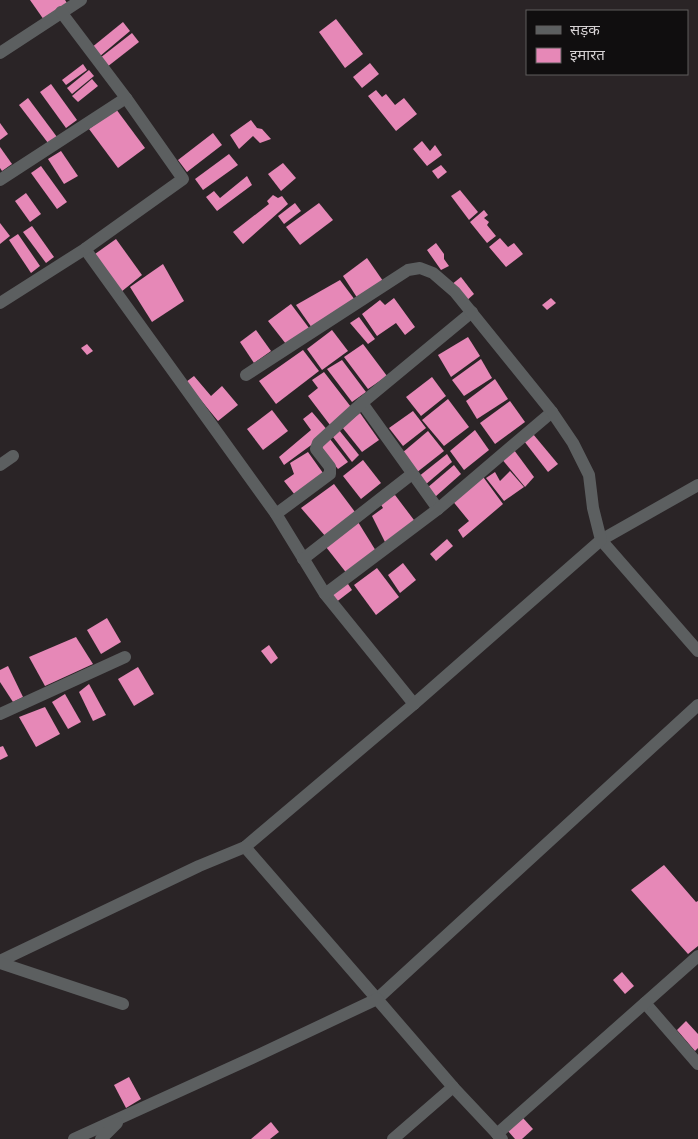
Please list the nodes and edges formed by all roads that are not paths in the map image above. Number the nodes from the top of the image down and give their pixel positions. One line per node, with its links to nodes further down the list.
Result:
1 (82, 0): 2 (street)
2 (61, 12): 3 (street); 4 (street)
3 (0, 53)
4 (126, 98): 5 (street); 6 (street)
5 (0, 180)
6 (85, 248): 7 (street); 17 (street)
7 (0, 303)
8 (472, 312): 9 (street); 10 (street); 11 (street)
9 (246, 375)
10 (362, 403): 14 (street); 17 (street)
11 (552, 412): 16 (street); 18 (street)
12 (13, 456): 13 (street)
13 (0, 465)
14 (412, 474): 16 (street); 19 (street)
15 (698, 484): 18 (street)
16 (438, 509): 20 (street)
17 (276, 514): 19 (street)
18 (601, 540): 21 (street); 23 (street)
19 (303, 559): 20 (street)
20 (325, 594): 23 (street)
21 (698, 651)
22 (125, 657): 25 (street)
23 (414, 704): 26 (street)
24 (698, 705): 29 (street)
25 (0, 714)
26 (245, 847): 28 (street); 29 (street)
27 (698, 956): 30 (street)
28 (0, 962): 31 (street)
29 (377, 999): 33 (street); 34 (street)
30 (645, 1003): 32 (street); 35 (street)
31 (123, 1004)
32 (698, 1064)
33 (453, 1087): 35 (street); 38 (street)
34 (125, 1116): 36 (street); 37 (street)
35 (499, 1136)
36 (74, 1139)
37 (101, 1139)
38 (394, 1139)

